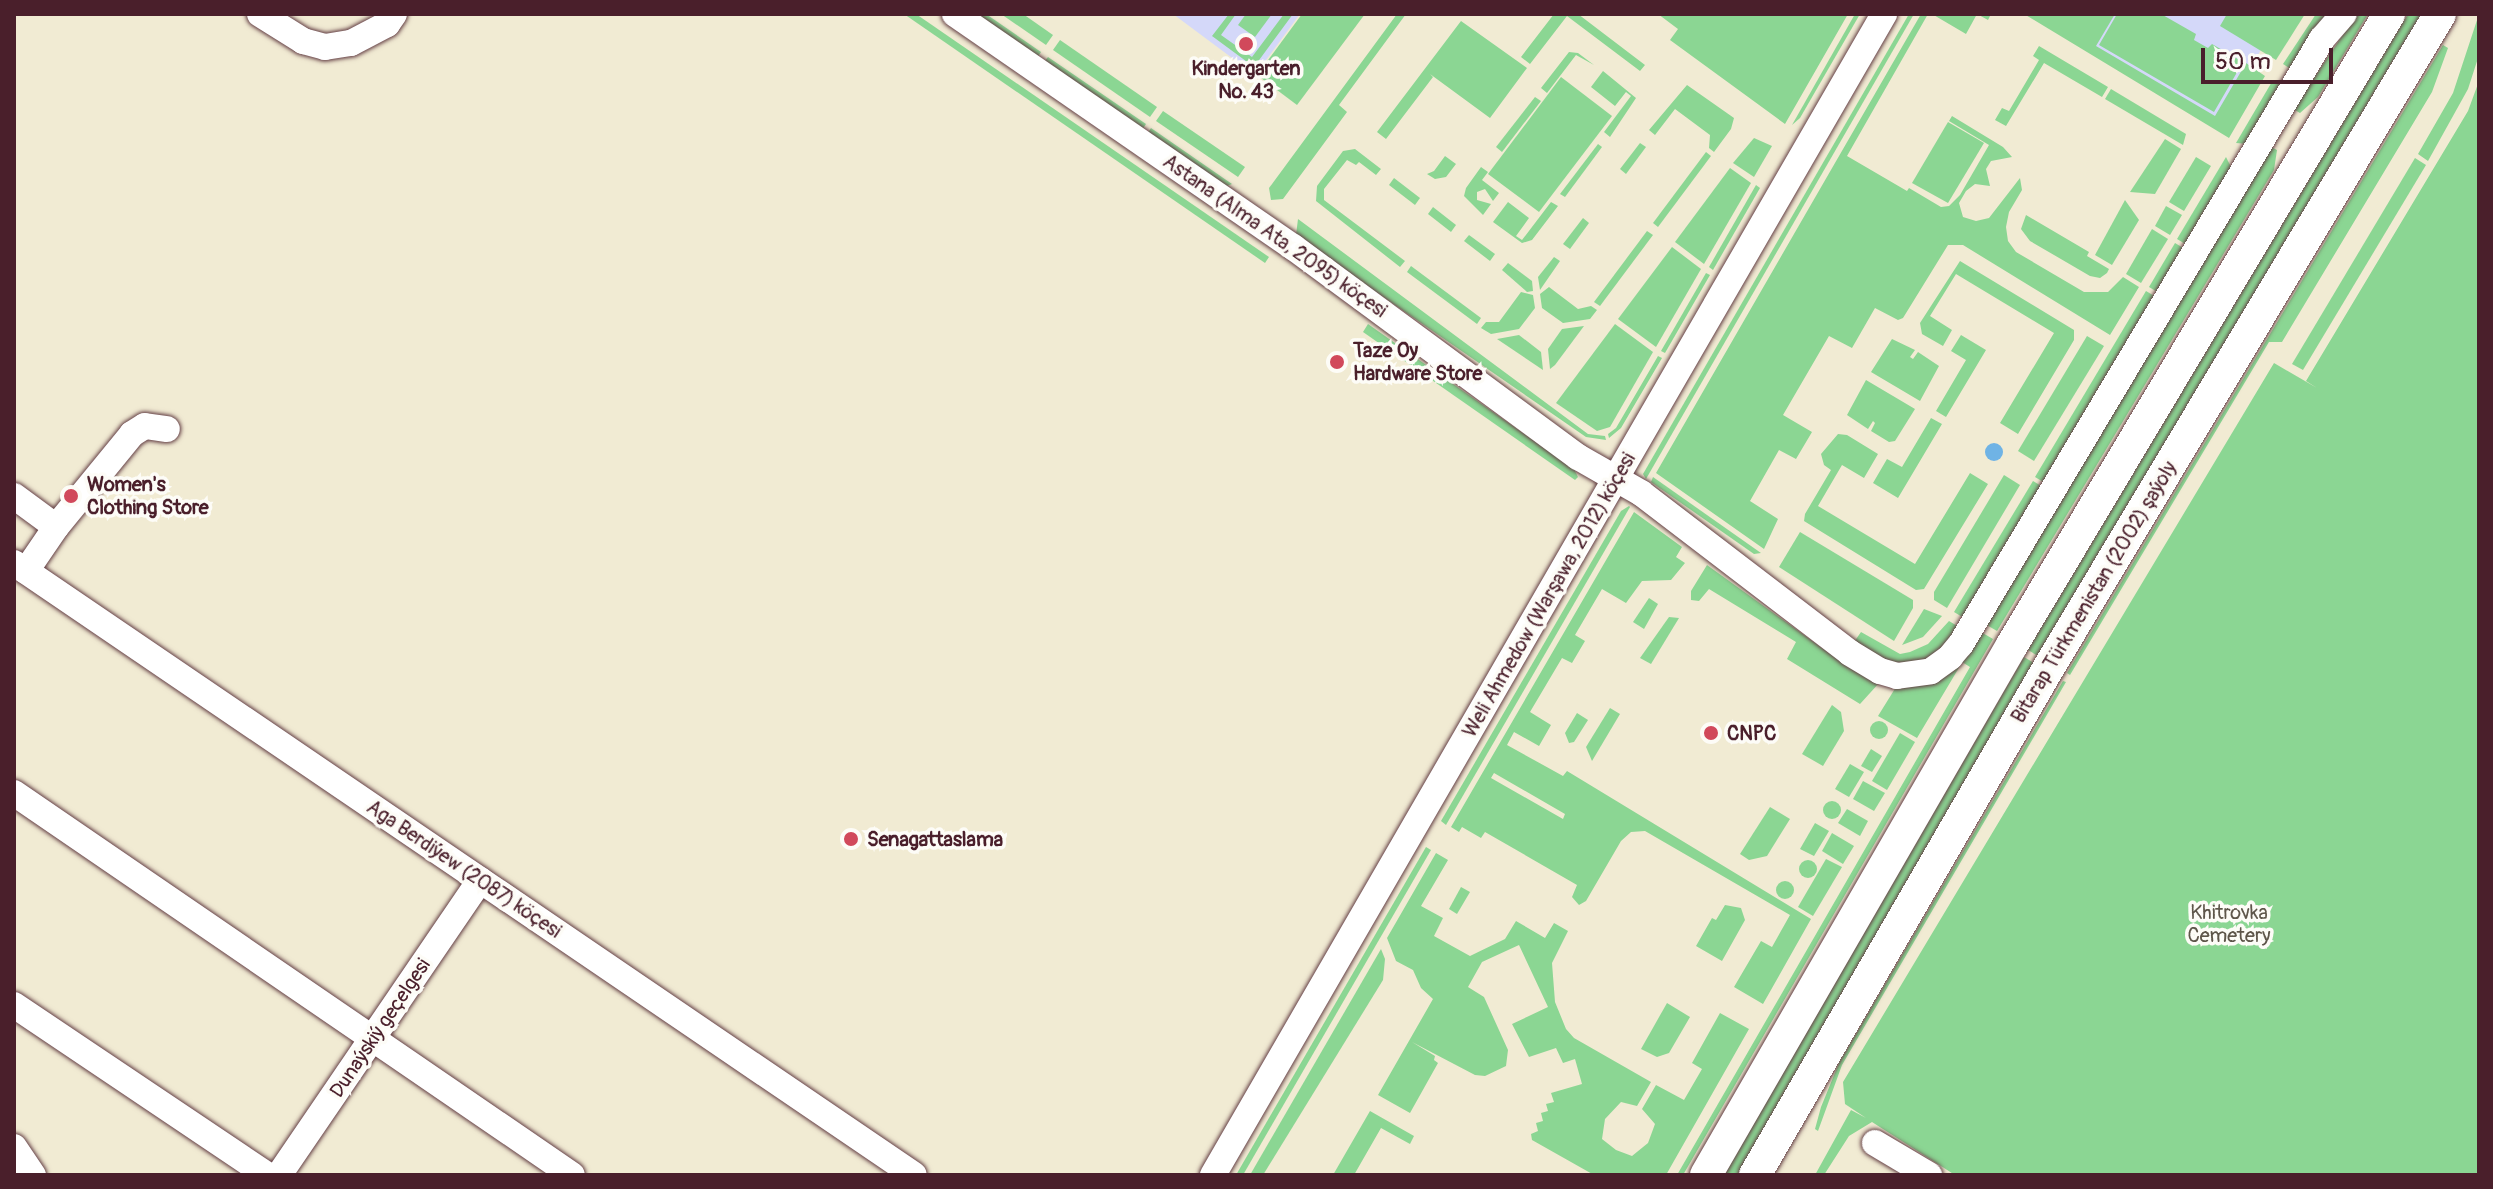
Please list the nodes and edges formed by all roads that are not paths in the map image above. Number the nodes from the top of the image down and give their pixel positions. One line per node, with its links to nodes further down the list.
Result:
1 (260, 14): 2 (street)
2 (394, 14)
3 (955, 14): 9 (street, Astana (Alma Ata, 2095) köçesi)
4 (1884, 14): 9 (street, Weli Ahmedow (Warşawa, 2012) köçesi)
5 (2344, 14): 9 (street, Astana (Alma Ata, 2095) köçesi)
6 (2389, 14): 25 (main road)
7 (2440, 14): 26 (main road, Bitarap Türkmenistan (2002) şaýoly)
8 (167, 429): 11 (street)
9 (1616, 478): 24 (street, Weli Ahmedow (Warşawa, 2012) köçesi)
10 (14, 496): 11 (street)
11 (56, 527): 12 (street)
12 (20, 567): 14 (street, Aga Berdiýew (2087) köçesi)
13 (14, 793): 16 (street)
14 (480, 880): 16 (street, Dunaýskiý geçelgesi); 23 (street, Aga Berdiýew (2087) köçesi)
15 (14, 1005): 20 (street)
16 (373, 1039): 21 (street, Dunaýskiý geçelgesi); 22 (street)
17 (1875, 1143): 27 (street)
18 (14, 1147): 19 (street)
19 (33, 1175)
20 (267, 1175)
21 (279, 1175)
22 (572, 1175)
23 (914, 1175)
24 (1213, 1175)
25 (1706, 1175)
26 (1755, 1175)
27 (1929, 1175)

